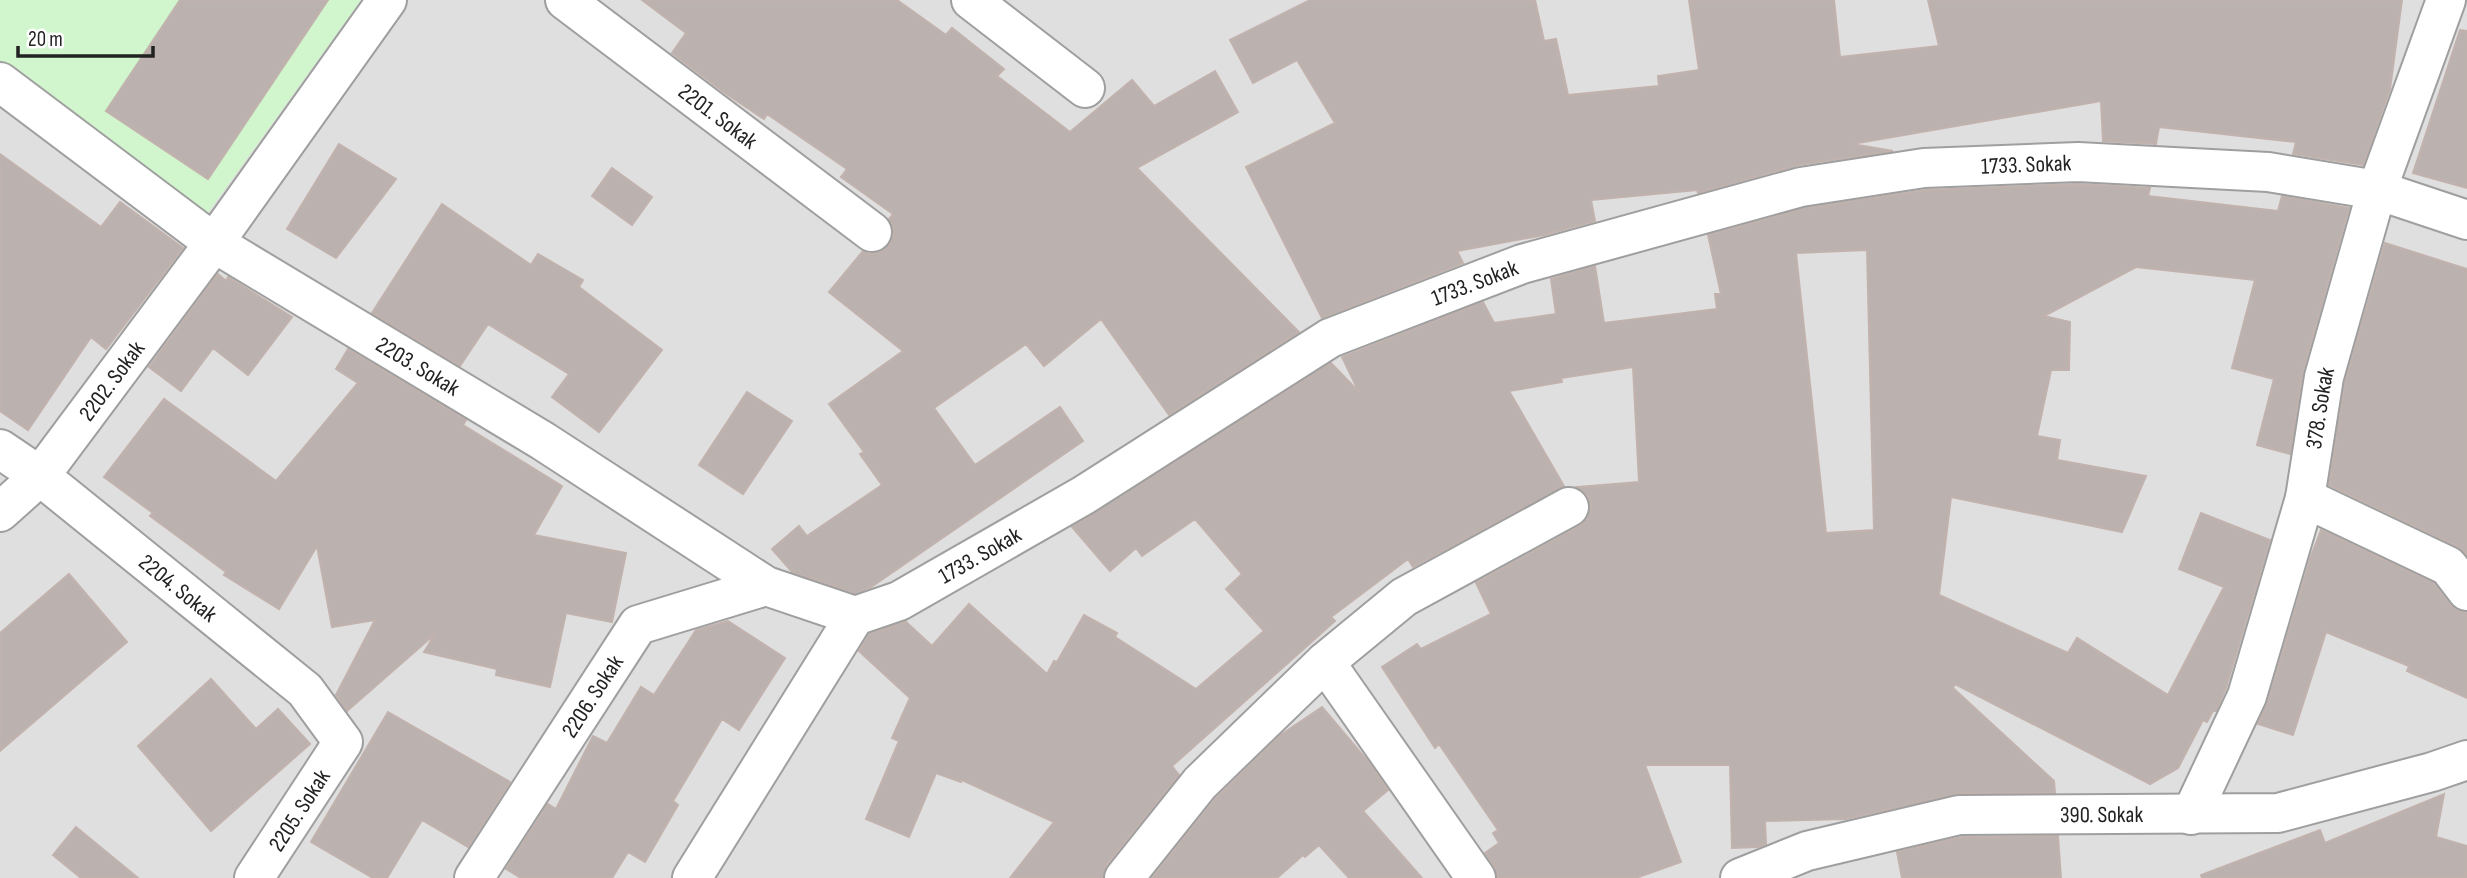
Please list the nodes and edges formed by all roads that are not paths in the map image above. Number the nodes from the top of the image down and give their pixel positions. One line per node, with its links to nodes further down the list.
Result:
1 (387, 0): 10 (street, 2202. Sokak)
2 (565, 0): 9 (street, 2201. Sokak)
3 (971, 0): 6 (street)
4 (2446, 0): 7 (street, 378. Sokak)
5 (0, 82): 10 (street, 2203. Sokak)
6 (1085, 88)
7 (2377, 190): 8 (street, 1733. Sokak); 13 (street, 378. Sokak); 18 (street, 1733. Sokak)
8 (2467, 220)
9 (872, 232)
10 (214, 243): 12 (street, 2202. Sokak); 16 (street, 2203. Sokak)
11 (0, 449): 12 (street, 2204. Sokak)
12 (40, 476): 15 (street, 2202. Sokak); 20 (street, 2204. Sokak)
13 (2305, 498): 17 (street); 22 (street, 378. Sokak)
14 (1569, 507): 19 (street)
15 (0, 512)
16 (766, 586): 18 (street, 2203. Sokak); 25 (street, 2206. Sokak)
17 (2467, 591)
18 (855, 615): 26 (street)
19 (1325, 662): 27 (street); 28 (street)
20 (343, 742): 24 (street, 2205. Sokak)
21 (2467, 760): 22 (street, 390. Sokak)
22 (2191, 815): 23 (street, 390. Sokak)
23 (1758, 874)
24 (254, 878)
25 (474, 878)
26 (692, 878)
27 (1124, 878)
28 (1476, 878)

